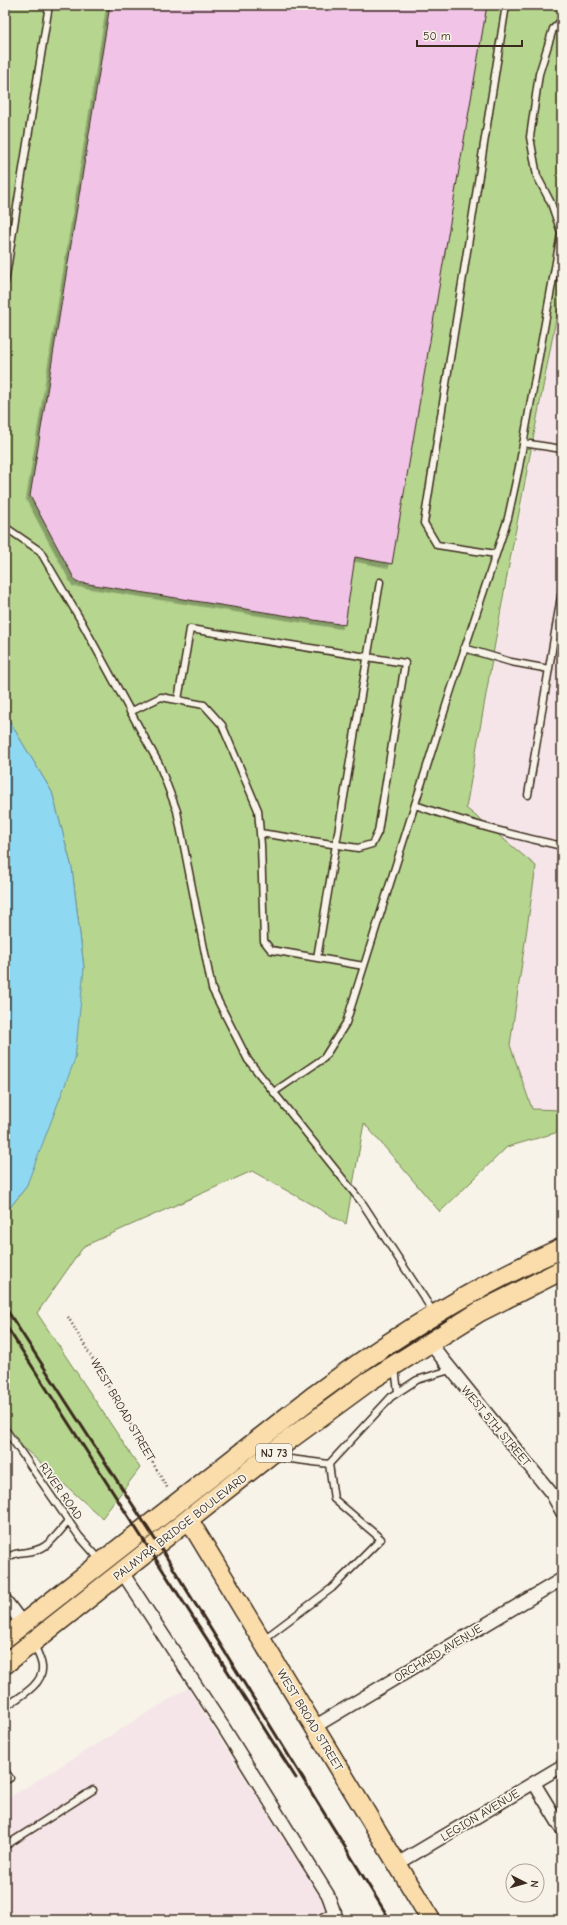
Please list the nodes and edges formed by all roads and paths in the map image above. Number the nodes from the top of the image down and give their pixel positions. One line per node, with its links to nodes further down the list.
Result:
1 (49, 5): 5 (lane)
2 (506, 5): 9 (lane)
3 (562, 20): 4 (lane)
4 (562, 234): 6 (lane)
5 (5, 282)
6 (523, 442): 7 (lane); 9 (lane)
7 (562, 449)
8 (5, 527): 16 (lane)
9 (496, 554): 12 (lane)
10 (380, 582): 13 (lane)
11 (562, 590): 14 (lane)
12 (464, 648): 14 (lane); 18 (lane)
13 (367, 656): 15 (lane); 20 (lane); 20 (lane)
14 (549, 669): 17 (lane)
15 (178, 700): 16 (lane); 19 (lane)
16 (130, 712): 24 (lane)
17 (528, 795)
18 (415, 805): 21 (lane); 23 (lane)
19 (260, 833): 20 (lane); 22 (lane)
20 (336, 844): 22 (lane)
21 (562, 846)
22 (317, 958): 23 (lane)
23 (364, 966): 24 (lane)
24 (274, 1092): 27 (lane)
25 (562, 1248): 27 (highway, PALMYRA BRIDGE BOULEVARD / NJ 73)
26 (562, 1270): 29 (highway, PALMYRA BRIDGE BOULEVARD / NJ 73)
27 (434, 1314): 36 (highway, PALMYRA BRIDGE BOULEVARD / NJ 73)
28 (68, 1317): 36 (path, WEST BROAD STREET)
29 (429, 1342): 30 (highway, PALMYRA BRIDGE BOULEVARD / NJ 73); 31 (street, WEST 5TH STREET)
30 (394, 1364): 32 (lane); 34 (highway, PALMYRA BRIDGE BOULEVARD / NJ 73)
31 (450, 1370): 32 (lane); 37 (street, WEST 5TH STREET)
32 (398, 1392): 35 (lane)
33 (5, 1429): 39 (lane, RIVER ROAD)
34 (270, 1456): 35 (lane); 38 (highway, PALMYRA BRIDGE BOULEVARD / NJ 73)
35 (329, 1464): 47 (lane)
36 (177, 1504): 41 (highway, PALMYRA BRIDGE BOULEVARD / NJ 73)
37 (562, 1512)
38 (189, 1520): 42 (highway, PALMYRA BRIDGE BOULEVARD / NJ 73); 47 (main road, WEST BROAD STREET)
39 (69, 1521): 40 (lane); 41 (lane, RIVER ROAD)
40 (5, 1560)
41 (102, 1563): 45 (highway, PALMYRA BRIDGE BOULEVARD / NJ 73)
42 (122, 1572): 48 (highway, PALMYRA BRIDGE BOULEVARD / NJ 73); 60 (street)
43 (562, 1579): 51 (street, ORCHARD AVENUE)
44 (5, 1600): 45 (street)
45 (23, 1624): 46 (highway, PALMYRA BRIDGE BOULEVARD / NJ 73)
46 (5, 1638)
47 (262, 1641): 51 (main road, WEST BROAD STREET)
48 (33, 1642): 49 (highway, PALMYRA BRIDGE BOULEVARD / NJ 73); 50 (lane)
49 (5, 1664)
50 (5, 1707)
51 (314, 1727): 59 (main road, WEST BROAD STREET)
52 (562, 1766): 55 (street, LEGION AVENUE)
53 (5, 1771): 54 (lane)
54 (5, 1781)
55 (534, 1783): 57 (street); 59 (street, LEGION AVENUE)
56 (93, 1790): 58 (lane)
57 (562, 1829)
58 (5, 1846)
59 (397, 1864): 62 (main road, WEST BROAD STREET)
60 (336, 1917): 61 (street)
61 (323, 1920)
62 (431, 1920)

